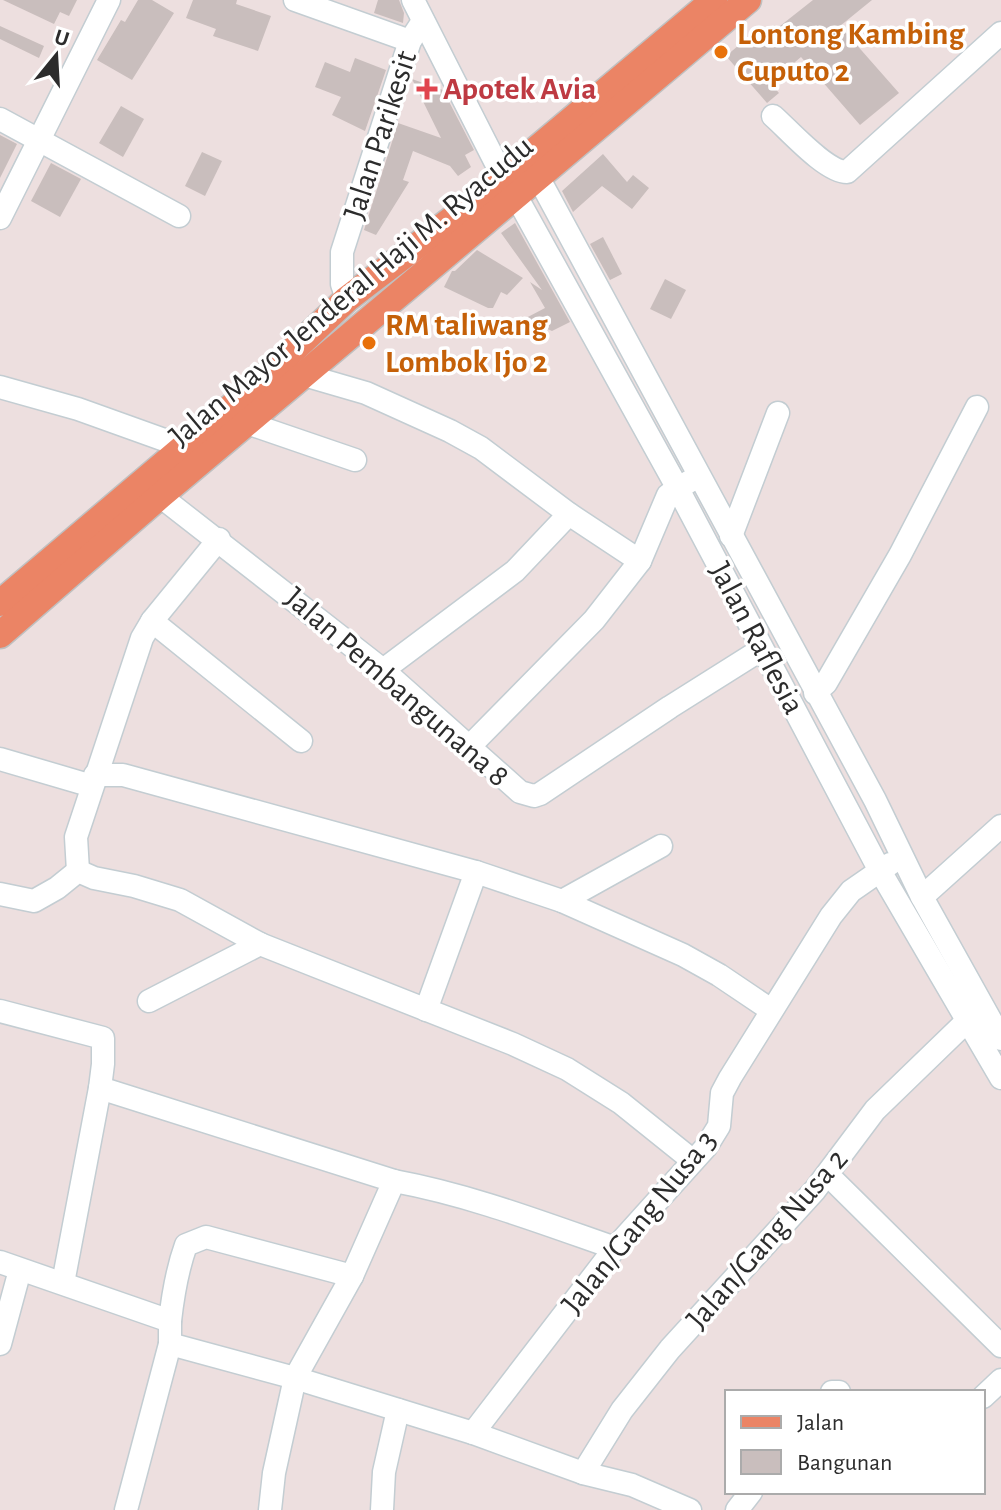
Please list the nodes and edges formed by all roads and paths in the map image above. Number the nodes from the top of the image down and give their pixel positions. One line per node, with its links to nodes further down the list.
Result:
1 (109, 0): 11 (street)
2 (295, 0): 8 (street)
3 (413, 0): 6 (street, Jalan Raflesia)
4 (714, 0): 12 (main road, Jalan Mayor Jenderal Haji M. Ryacudu)
5 (748, 0): 12 (main road, Jalan Mayor Jenderal Haji M. Ryacudu)
6 (423, 21): 8 (street, Jalan Parikesit); 12 (street, Jalan Raflesia)
7 (1001, 33): 9 (street)
8 (410, 41): 15 (street, Jalan Parikesit)
9 (773, 116)
10 (0, 119): 11 (street)
11 (39, 138): 13 (street); 14 (street)
12 (520, 179): 15 (main road, Jalan Mayor Jenderal Haji M. Ryacudu); 16 (main road, Jalan Mayor Jenderal Haji M. Ryacudu); 24 (street, Jalan Raflesia)
13 (179, 216)
14 (0, 218)
15 (347, 299): 18 (main road, Jalan Mayor Jenderal Haji M. Ryacudu)
16 (300, 378): 18 (main road); 21 (main road, Jalan Mayor Jenderal Haji M. Ryacudu); 26 (street)
17 (0, 387): 22 (street)
18 (250, 391): 22 (main road, Jalan Mayor Jenderal Haji M. Ryacudu)
19 (977, 407): 35 (street)
20 (778, 413): 27 (street)
21 (247, 423): 22 (main road, Jalan Mayor Jenderal Haji M. Ryacudu); 23 (street)
22 (191, 450): 25 (main road, Jalan Mayor Jenderal Haji M. Ryacudu); 30 (main road, Jalan Mayor Jenderal Haji M. Ryacudu)
23 (355, 460)
24 (688, 481): 27 (street, Jalan Raflesia); 29 (street); 33 (street, Jalan Raflesia)
25 (160, 496): 28 (street, Jalan Pembangunana 8); 32 (main road, Jalan Mayor Jenderal Haji M. Ryacudu)
26 (569, 514): 29 (street); 34 (street)
27 (731, 536): 35 (street, Jalan Raflesia)
28 (219, 539): 31 (street); 34 (street, Jalan Pembangunana 8)
29 (640, 561): 37 (street)
30 (0, 603)
31 (152, 621): 36 (street); 39 (street)
32 (0, 635)
33 (762, 649): 37 (street, Jalan Pembangunana 8); 42 (street, Jalan Raflesia)
34 (383, 670): 37 (street, Jalan Pembangunana 8)
35 (815, 693): 42 (street, Jalan Raflesia)
36 (301, 741)
37 (469, 747)
38 (0, 759): 39 (street)
39 (93, 780): 43 (street); 44 (street)
40 (1001, 826): 46 (street)
41 (661, 846): 47 (street)
42 (892, 863): 46 (street, Jalan Raflesia); 49 (street, Jalan Raflesia); 52 (street, Jalan/Gang Nusa 3)
43 (78, 871): 45 (street); 48 (street)
44 (476, 872): 47 (street); 51 (street)
45 (0, 894)
46 (922, 897): 49 (street, Jalan Raflesia)
47 (562, 901): 52 (street)
48 (260, 944): 50 (street); 51 (street)
49 (958, 984): 54 (street, Jalan Raflesia); 55 (street, Jalan Raflesia)
50 (149, 1001)
51 (426, 1010): 58 (street)
52 (771, 1010): 58 (street, Jalan/Gang Nusa 3)
53 (0, 1011): 57 (street)
54 (968, 1020): 56 (street, Jalan Raflesia); 59 (street, Jalan/Gang Nusa 2)
55 (998, 1026)
56 (1001, 1078)
57 (100, 1088): 60 (street); 64 (street)
58 (692, 1160): 61 (street, Jalan/Gang Nusa 3)
59 (828, 1175): 68 (street); 74 (street, Jalan/Gang Nusa 2)
60 (394, 1181): 61 (street); 63 (street)
61 (615, 1248): 73 (street, Jalan/Gang Nusa 3)
62 (10, 1266): 64 (street); 66 (street)
63 (352, 1276): 65 (street); 69 (street)
64 (63, 1283): 65 (street)
65 (170, 1321): 67 (street)
66 (0, 1344)
67 (170, 1344): 69 (street); 76 (street)
68 (1001, 1346)
69 (295, 1378): 72 (street); 77 (street)
70 (1001, 1380): 71 (street)
71 (985, 1395)
72 (398, 1410): 73 (street); 78 (street)
73 (473, 1433): 74 (street)
74 (583, 1473): 79 (street)
75 (749, 1494): 80 (street)
76 (126, 1510)
77 (270, 1510)
78 (382, 1510)
79 (690, 1510)
80 (737, 1510)

